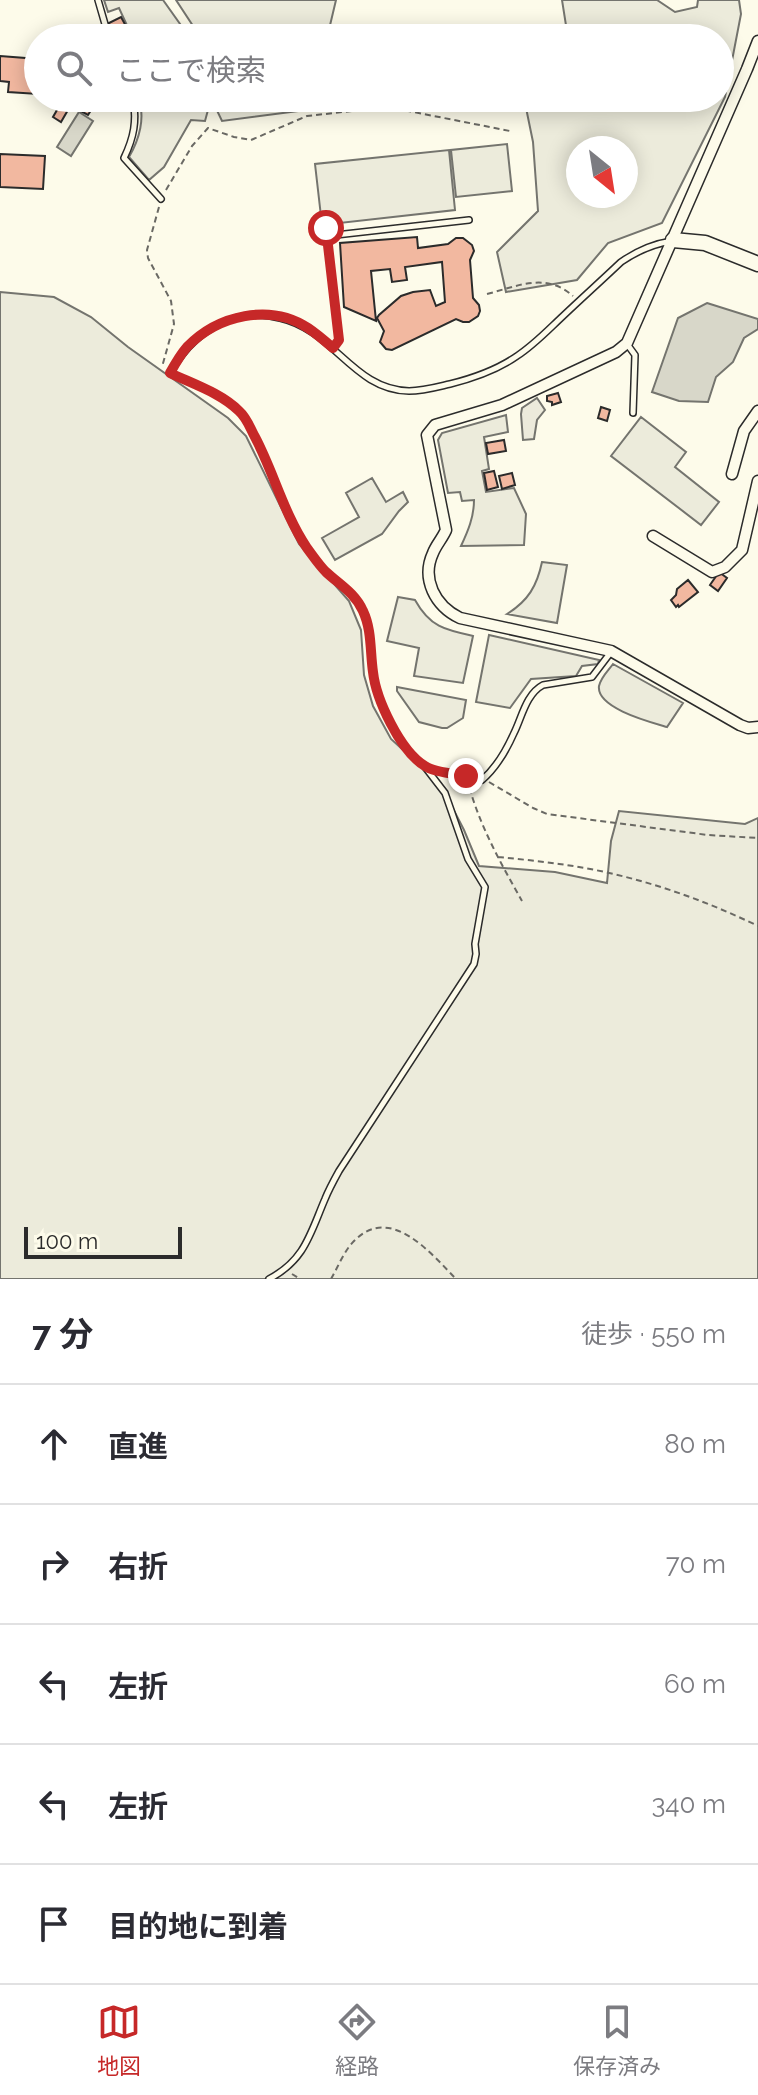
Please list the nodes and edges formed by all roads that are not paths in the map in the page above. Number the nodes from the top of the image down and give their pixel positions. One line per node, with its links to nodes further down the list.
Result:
1 (98, 0): 2 (lane)
2 (105, 24)
3 (758, 41): 4 (street)
4 (734, 97)
5 (135, 112): 7 (lane)
6 (728, 112): 11 (street)
7 (161, 199)
8 (469, 220): 10 (lane)
9 (326, 228): 10 (lane)
10 (327, 236): 14 (lane)
11 (673, 240): 12 (street); 13 (street); 14 (lane)
12 (758, 264)
13 (627, 343): 17 (lane); 21 (street)
14 (333, 348): 15 (lane)
15 (170, 373)
16 (758, 411): 18 (street)
17 (633, 413)
18 (732, 474)
19 (758, 481): 20 (street)
20 (653, 536)
21 (611, 651): 22 (street); 24 (lane)
22 (758, 727)
23 (425, 767): 25 (lane)
24 (482, 780)
25 (269, 1279)

